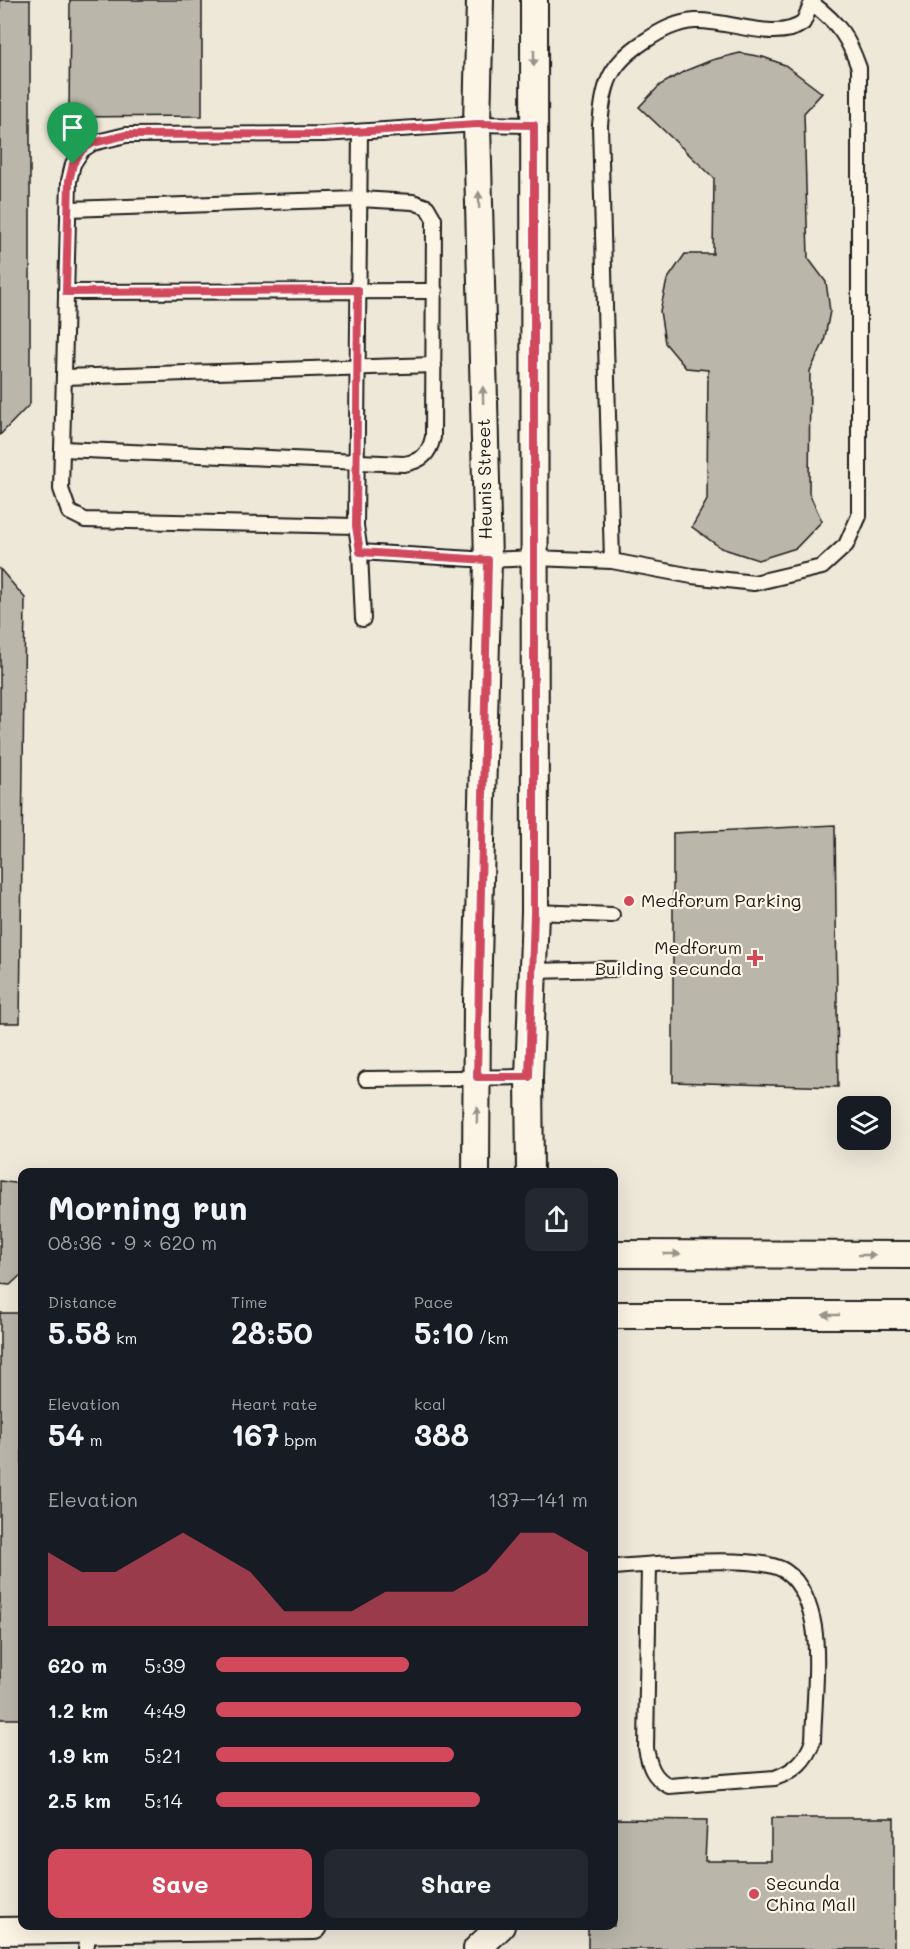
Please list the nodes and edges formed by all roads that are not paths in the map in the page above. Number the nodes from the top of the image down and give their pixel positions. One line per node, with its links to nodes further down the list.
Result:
1 (480, 0): 4 (street, Heunis Street)
2 (534, 0): 5 (street, one-way to 5)
3 (813, 2): 21 (lane); 21 (lane)
4 (477, 124): 5 (lane); 6 (lane); 20 (street, Heunis Street, one-way to 4)
5 (534, 125): 19 (street)
6 (360, 132): 7 (lane); 8 (lane)
7 (359, 199): 8 (lane); 9 (lane); 10 (lane)
8 (69, 209): 11 (lane)
9 (358, 290): 10 (lane); 11 (lane); 13 (lane)
10 (435, 291): 12 (lane)
11 (66, 292): 14 (lane)
12 (434, 365): 13 (lane); 16 (lane)
13 (357, 368): 14 (lane); 16 (lane)
14 (64, 377): 15 (lane)
15 (62, 449): 16 (lane); 17 (lane)
16 (356, 462): 17 (lane)
17 (356, 526): 18 (lane)
18 (360, 552): 20 (lane); 22 (lane)
19 (534, 558): 20 (lane); 21 (lane); 23 (street)
20 (488, 560): 27 (street, Heunis Street)
21 (612, 561)
22 (363, 619)
23 (534, 912): 24 (lane); 26 (street)
24 (612, 915)
25 (614, 969): 26 (lane)
26 (533, 971): 28 (street)
27 (477, 1077): 28 (lane); 29 (lane); 30 (street, Heunis Street, one-way to 27)
28 (529, 1077): 31 (street)
29 (366, 1079)
30 (476, 1168)
31 (530, 1168)
32 (618, 1254): 33 (street, one-way to 33)
33 (910, 1255)
34 (618, 1315): 35 (street, one-way to 34)
35 (910, 1315)
36 (649, 1565): 36 (lane); 37 (lane)
37 (618, 1566)
38 (214, 1930): 41 (street)
39 (497, 1930): 42 (street)
40 (0, 1931): 41 (street)
41 (89, 1935)
42 (477, 1949)

